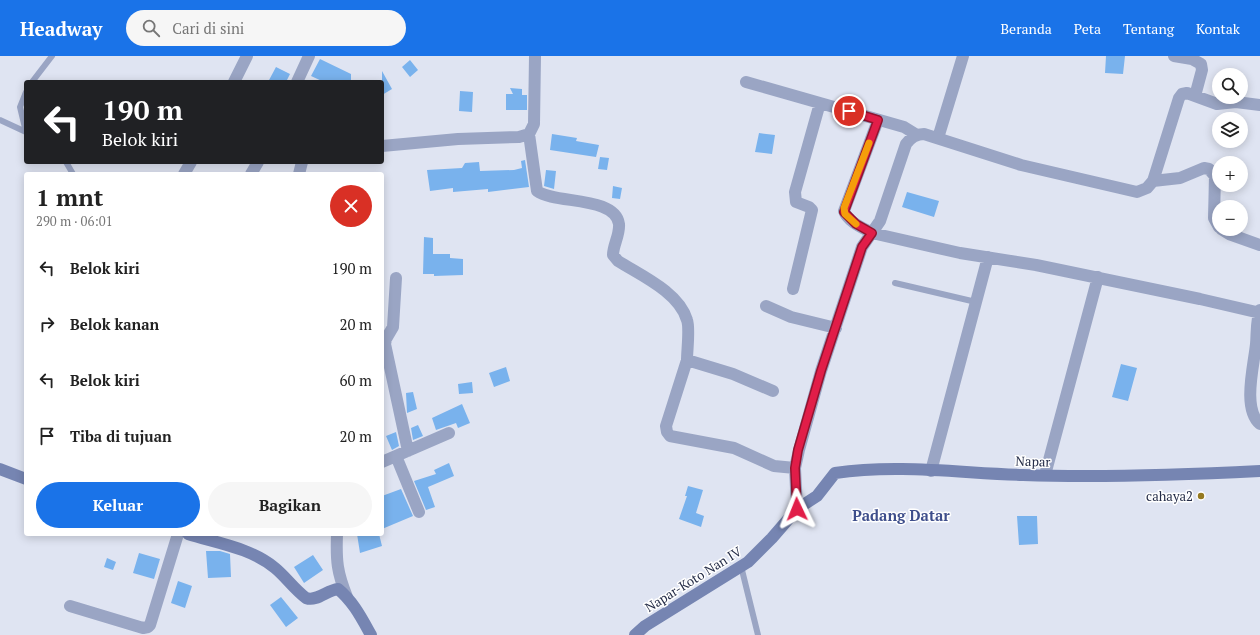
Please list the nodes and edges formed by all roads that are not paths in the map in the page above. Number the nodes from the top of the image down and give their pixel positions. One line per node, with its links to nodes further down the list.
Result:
1 (52, 56): 7 (lane)
2 (247, 56): 8 (street)
3 (309, 56): 9 (street)
4 (535, 56): 19 (street)
5 (963, 56): 21 (street)
6 (1174, 56): 11 (street)
7 (34, 80)
8 (235, 80)
9 (297, 80)
10 (746, 82): 13 (street)
11 (1195, 96): 14 (street); 23 (street)
12 (24, 97): 17 (lane)
13 (820, 103): 16 (street); 32 (street)
14 (1260, 105)
15 (0, 120): 18 (lane)
16 (878, 120): 20 (street); 25 (street)
17 (24, 124)
18 (24, 131)
19 (529, 134): 22 (street); 37 (street)
20 (917, 135): 21 (street); 25 (street)
21 (938, 138): 23 (street)
22 (384, 146)
23 (1153, 181): 24 (street)
24 (1214, 200)
25 (872, 233): 28 (street); 36 (street)
26 (1235, 236): 27 (street)
27 (1260, 245)
28 (988, 258): 30 (street); 33 (street)
29 (396, 278): 41 (street)
30 (1098, 278): 35 (street); 48 (street)
31 (894, 283): 33 (lane)
32 (794, 289)
33 (976, 302): 46 (street)
34 (766, 306): 36 (street)
35 (1260, 312): 39 (street)
36 (836, 328): 44 (street)
37 (687, 360): 38 (street); 44 (street)
38 (773, 391)
39 (1260, 424)
40 (449, 433): 41 (street)
41 (408, 451): 42 (street)
42 (396, 456): 43 (street); 52 (street)
43 (384, 461)
44 (795, 468): 51 (street)
45 (0, 469): 49 (street)
46 (931, 471): 48 (street, Napar); 50 (street, Napar)
47 (1260, 471): 48 (street, Napar)
48 (1045, 475)
49 (24, 478)
50 (817, 496): 51 (street, Napar-Koto Nan IV)
51 (797, 509): 56 (street, Napar-Koto Nan IV)
52 (419, 512)
53 (177, 536): 58 (street)
54 (195, 536): 57 (street)
55 (337, 536): 57 (street)
56 (742, 566): 60 (street, Napar-Koto Nan IV); 61 (lane)
57 (344, 594): 59 (street)
58 (70, 606)
59 (371, 635)
60 (635, 635)
61 (758, 635)

